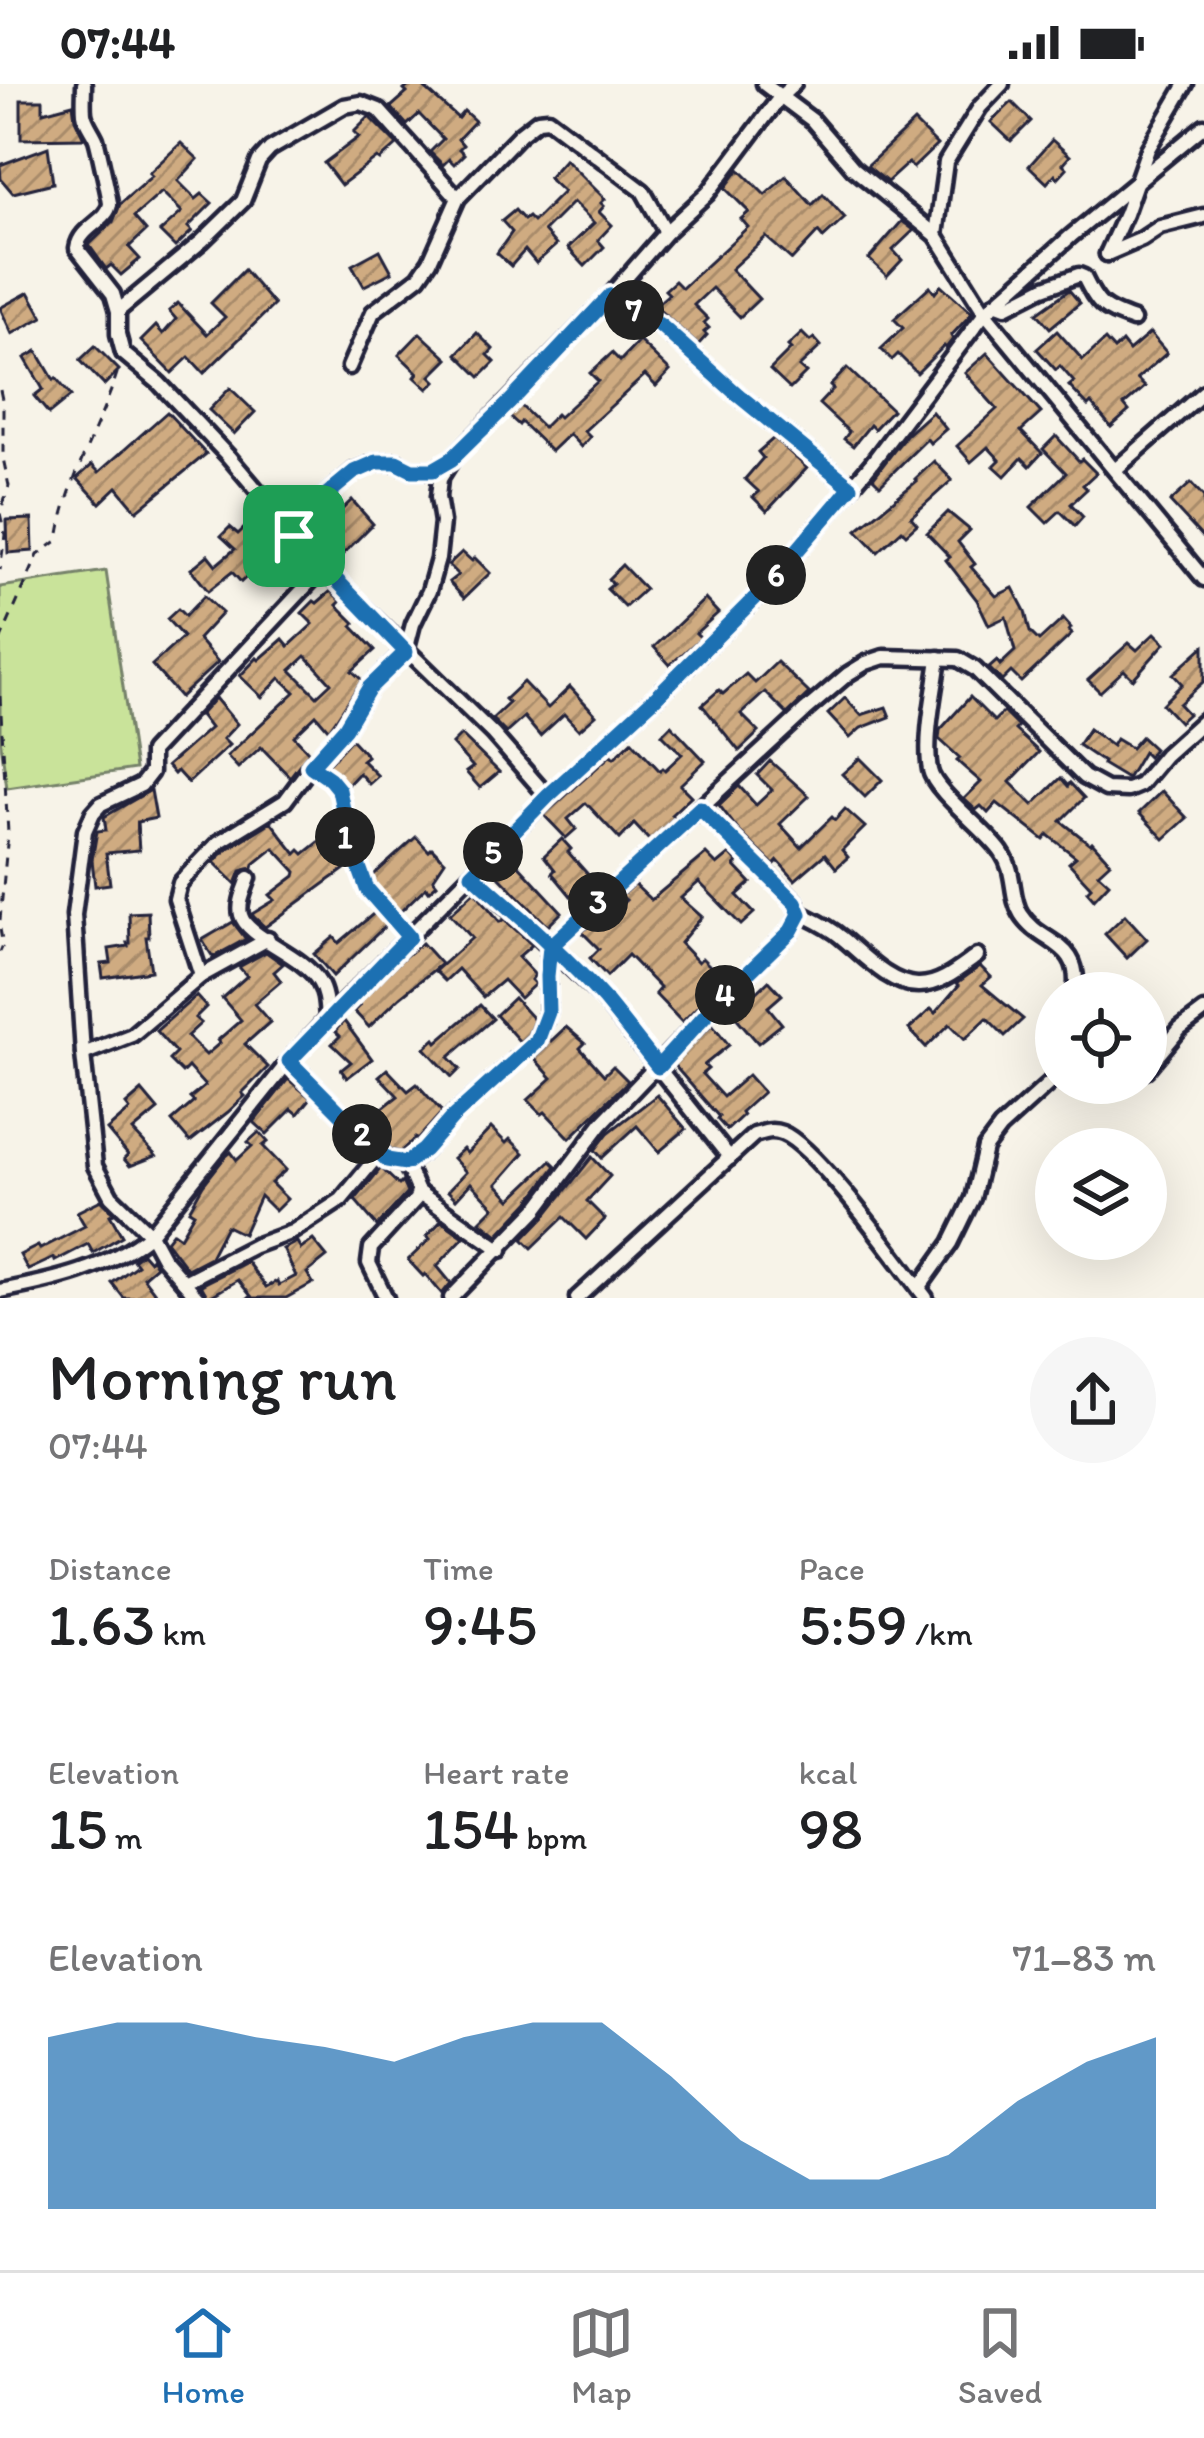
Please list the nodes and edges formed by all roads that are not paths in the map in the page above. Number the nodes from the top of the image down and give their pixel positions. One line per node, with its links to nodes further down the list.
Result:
1 (85, 84): 15 (street)
2 (764, 84): 6 (street)
3 (794, 84): 6 (street)
4 (1186, 84): 8 (street)
5 (995, 86): 12 (street)
6 (780, 97): 11 (street); 12 (street)
7 (1204, 126): 8 (street)
8 (1135, 182): 10 (street); 14 (street)
9 (458, 198): 11 (street); 15 (street); 17 (street)
10 (1204, 216)
11 (666, 232): 13 (street)
12 (936, 235): 14 (street)
13 (610, 296): 19 (street); 21 (street)
14 (990, 308): 16 (street); 20 (street); 21 (street)
15 (118, 311): 22 (street)
16 (1133, 320)
17 (349, 367)
18 (1204, 392): 20 (street)
19 (452, 459): 22 (street); 25 (street)
20 (1114, 470): 24 (street)
21 (851, 487): 28 (street)
22 (294, 536): 23 (street)
23 (323, 568): 25 (street); 41 (street)
24 (1204, 579)
25 (406, 652): 28 (street); 37 (street)
26 (939, 658): 27 (street); 29 (street); 36 (street)
27 (1204, 720)
28 (548, 796): 30 (street)
29 (700, 808): 32 (street); 34 (street)
30 (472, 874): 34 (street); 39 (street)
31 (249, 878): 33 (street)
32 (800, 914): 35 (street); 43 (street)
33 (268, 939): 37 (street); 39 (street)
34 (550, 947): 43 (street); 47 (street)
35 (977, 956)
36 (1075, 972)
37 (202, 976): 41 (street)
38 (1204, 1011): 40 (street)
39 (327, 1019): 42 (street)
40 (1167, 1045)
41 (83, 1054): 49 (street)
42 (289, 1061): 45 (street); 49 (street)
43 (658, 1067): 46 (street); 50 (street)
44 (1035, 1096): 53 (street)
45 (380, 1153): 47 (street); 51 (street)
46 (730, 1158): 53 (street); 57 (street)
47 (406, 1163): 48 (street)
48 (418, 1192): 50 (street); 55 (street)
49 (150, 1234): 51 (street); 52 (street)
50 (501, 1250): 56 (street)
51 (184, 1282): 54 (street)
52 (0, 1291)
53 (922, 1293)
54 (198, 1298)
55 (386, 1298)
56 (451, 1298)
57 (578, 1298)

